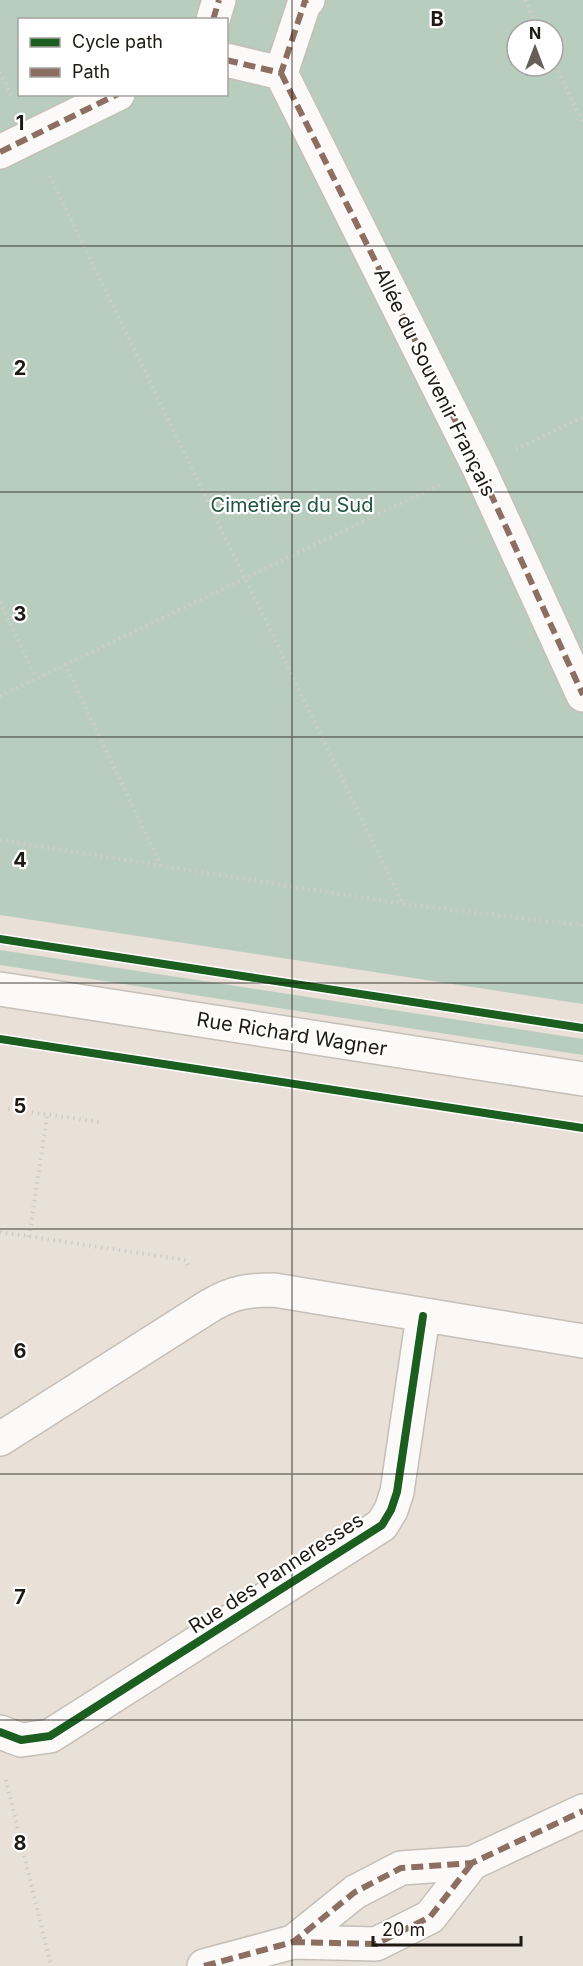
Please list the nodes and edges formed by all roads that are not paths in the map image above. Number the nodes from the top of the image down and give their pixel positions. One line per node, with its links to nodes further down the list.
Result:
1 (219, 0): 3 (street)
2 (305, 0): 5 (street)
3 (214, 18)
4 (228, 60): 5 (street)
5 (281, 73): 8 (street, Allée du Souvenir Français)
6 (114, 96): 7 (street)
7 (0, 152)
8 (583, 695)
9 (0, 989): 10 (street, Rue Richard Wagner)
10 (583, 1079)
11 (423, 1316): 12 (street); 13 (street); 14 (street, Rue des Panneresses)
12 (583, 1341)
13 (0, 1439)
14 (0, 1732)
15 (583, 1811): 16 (street)
16 (472, 1863): 17 (street); 17 (street)
17 (293, 1942): 18 (street)
18 (204, 1966)

